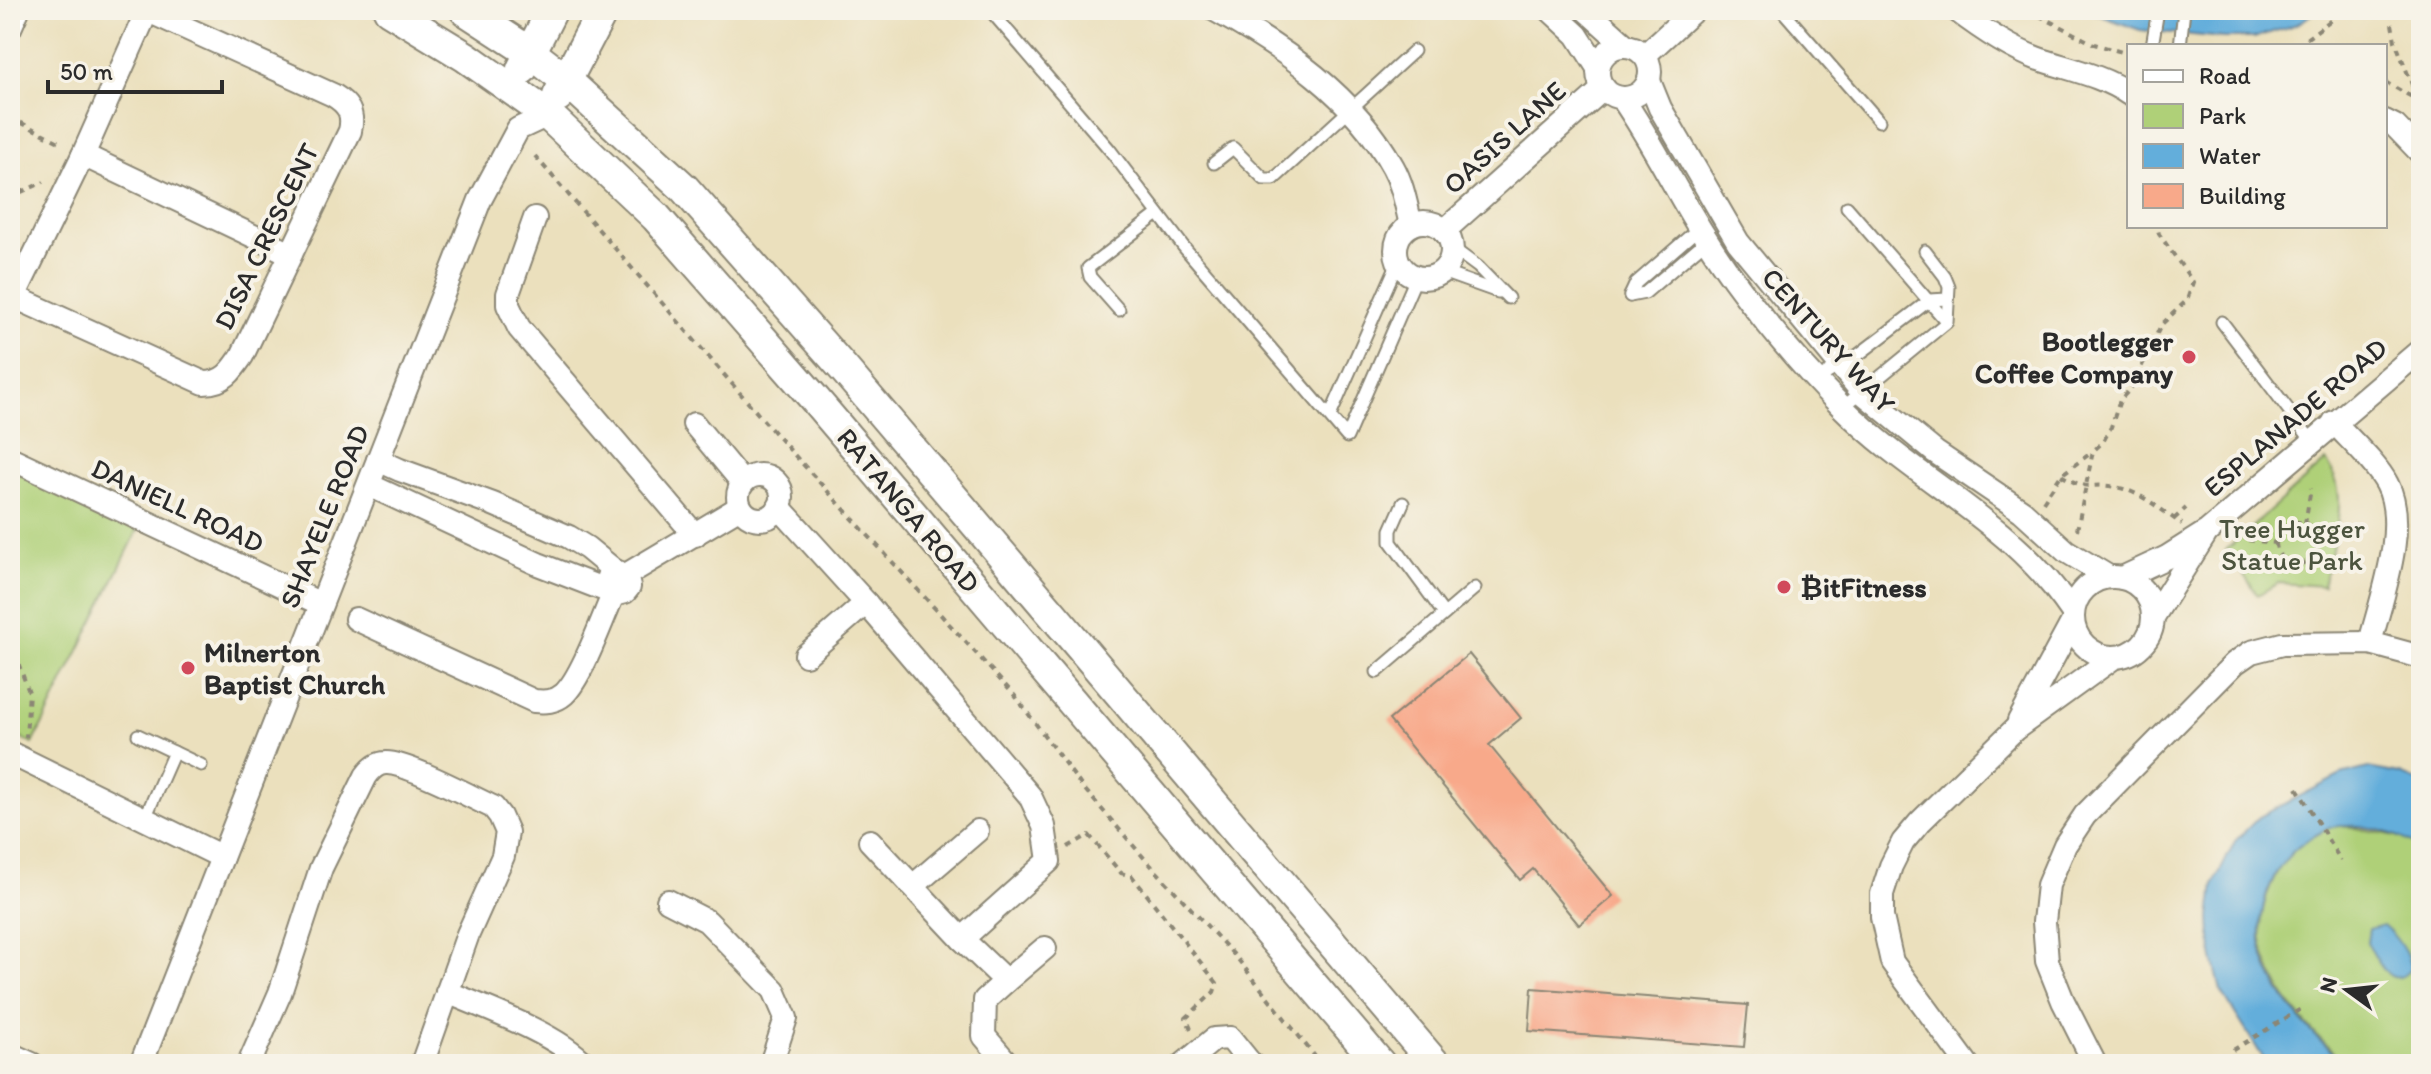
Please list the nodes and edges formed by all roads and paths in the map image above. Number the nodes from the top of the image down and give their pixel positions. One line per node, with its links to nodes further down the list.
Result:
1 (18, 10): 20 (street)
2 (146, 10): 44 (street); 57 (street, DISA CRESCENT)
3 (389, 10): 34 (main road, RATANGA ROAD)
4 (465, 10): 26 (main road, RATANGA ROAD)
5 (552, 10): 26 (main road)
6 (603, 10): 30 (main road)
7 (990, 10): 50 (lane)
8 (1215, 10): 17 (street)
9 (1550, 10): 33 (street, CENTURY WAY)
10 (1586, 10): 24 (street)
11 (1694, 10): 24 (street)
12 (1782, 10): 40 (lane)
13 (1956, 10): 29 (street)
14 (2028, 10): 27 (path)
15 (2158, 10): 21 (lane)
16 (2184, 10): 22 (lane)
17 (1244, 16): 37 (street)
18 (2331, 20): 23 (path)
19 (2392, 24): 36 (path)
20 (10, 28)
21 (2153, 41)
22 (2180, 44)
23 (2300, 44)
24 (1635, 50): 31 (street); 33 (street)
25 (1414, 51): 37 (lane)
26 (531, 53): 30 (main road, RATANGA ROAD); 34 (main road)
27 (2127, 53)
28 (2127, 73): 29 (street)
29 (2087, 75): 35 (street)
30 (566, 80): 38 (main road); 146 (main road, RATANGA ROAD)
31 (1649, 81): 33 (street); 68 (street, CENTURY WAY)
32 (2387, 83): 36 (path)
33 (1608, 85): 54 (street, CENTURY WAY); 55 (street, OASIS LANE)
34 (512, 88): 38 (main road, RATANGA ROAD); 42 (street)
35 (2127, 93)
36 (2420, 101)
37 (1348, 109): 46 (lane); 52 (street)
38 (548, 115): 42 (street); 145 (main road, RATANGA ROAD)
39 (10, 117): 44 (path)
40 (1879, 121)
41 (2387, 122): 43 (street)
42 (518, 129): 77 (street, SHAYELE ROAD)
43 (2421, 153)
44 (83, 155): 47 (street); 57 (street)
45 (535, 156): 144 (path)
46 (1214, 163)
47 (71, 180): 48 (path); 61 (street)
48 (10, 197)
49 (1847, 207): 63 (lane)
50 (1158, 214): 64 (lane); 72 (lane)
51 (535, 218): 92 (street)
52 (1411, 225): 55 (street); 58 (street)
53 (2158, 228): 75 (path)
54 (1703, 234): 54 (lane); 69 (street, CENTURY WAY)
55 (1448, 239): 59 (street); 59 (lane)
56 (1925, 251): 62 (lane)
57 (291, 254): 61 (street, DISA CRESCENT)
58 (1398, 262): 60 (street); 72 (lane)
59 (1442, 272): 60 (street)
60 (1416, 278): 72 (lane)
61 (11, 299)
62 (1947, 299): 63 (lane); 65 (lane)
63 (1930, 300): 65 (lane); 68 (lane)
64 (1119, 310)
65 (1947, 322): 70 (lane)
66 (2222, 322): 74 (lane)
67 (2421, 350): 74 (street, ESPLANADE ROAD)
68 (1840, 366): 69 (lane); 70 (street, CENTURY WAY)
69 (1816, 380): 71 (street, CENTURY WAY)
70 (1862, 392): 71 (lane); 97 (street, CENTURY WAY)
71 (1842, 408): 103 (street, CENTURY WAY)
72 (1330, 416)
73 (694, 424): 79 (street)
74 (2323, 431): 91 (street, ESPLANADE ROAD); 107 (street)
75 (2093, 451): 78 (path); 81 (path)
76 (10, 458): 101 (street, DANIELL ROAD)
77 (378, 460): 80 (street, SHAYELE ROAD); 88 (street)
78 (2061, 475): 81 (path); 83 (path)
79 (742, 482): 85 (street); 86 (street)
80 (369, 485): 96 (street); 101 (street, SHAYELE ROAD)
81 (2085, 487): 89 (path); 93 (path)
82 (2311, 488): 90 (path)
83 (2043, 502)
84 (1403, 503): 102 (lane)
85 (740, 507): 86 (street); 92 (street)
86 (779, 507): 100 (street)
87 (2186, 508): 89 (path)
88 (514, 514): 96 (street); 98 (street)
89 (2174, 519): 91 (path)
90 (2305, 524): 95 (path); 95 (path)
91 (2198, 529): 97 (street, ESPLANADE ROAD); 104 (street, ESPLANADE ROAD)
92 (695, 535): 98 (street)
93 (2076, 540)
94 (2248, 540): 95 (path)
95 (2276, 543)
96 (499, 546): 98 (street)
97 (2115, 577): 103 (street); 104 (street)
98 (616, 583): 105 (street)
99 (1475, 588): 102 (lane)
100 (866, 603): 108 (street); 121 (street)
101 (321, 604): 122 (street, SHAYELE ROAD)
102 (1444, 614): 111 (lane)
103 (2073, 617): 110 (street); 112 (street)
104 (2153, 617): 110 (street)
105 (356, 619)
106 (10, 641): 115 (path)
107 (2370, 643): 109 (street); 147 (street)
108 (806, 655)
109 (2421, 657)
110 (2113, 658): 112 (street)
111 (1377, 672)
112 (2015, 729): 135 (street)
113 (138, 735): 114 (lane)
114 (174, 752): 116 (lane); 118 (lane)
115 (18, 756): 118 (street)
116 (201, 765)
117 (2297, 788): 123 (path)
118 (145, 818): 122 (street)
119 (977, 831): 124 (street)
120 (870, 841): 124 (street)
121 (1047, 842): 126 (street); 131 (path)
122 (222, 857): 137 (street, SHAYELE ROAD)
123 (2341, 861)
124 (913, 886): 126 (street)
125 (668, 901): 140 (street)
126 (962, 939): 128 (street)
127 (1045, 948): 128 (street)
128 (1006, 981): 141 (street)
129 (447, 992): 134 (street); 138 (street); 139 (street)
130 (2304, 1007): 132 (path)
131 (1205, 1047): 142 (street); 143 (street)
132 (2233, 1050)
133 (10, 1054): 136 (street)
134 (576, 1060)
135 (1967, 1061)
136 (32, 1064)
137 (141, 1064)
138 (249, 1064)
139 (422, 1064)
140 (771, 1064)
141 (1008, 1064)
142 (1184, 1064)
143 (1251, 1064)
144 (1321, 1064)
145 (1380, 1064)
146 (1435, 1064)
147 (2095, 1064)

